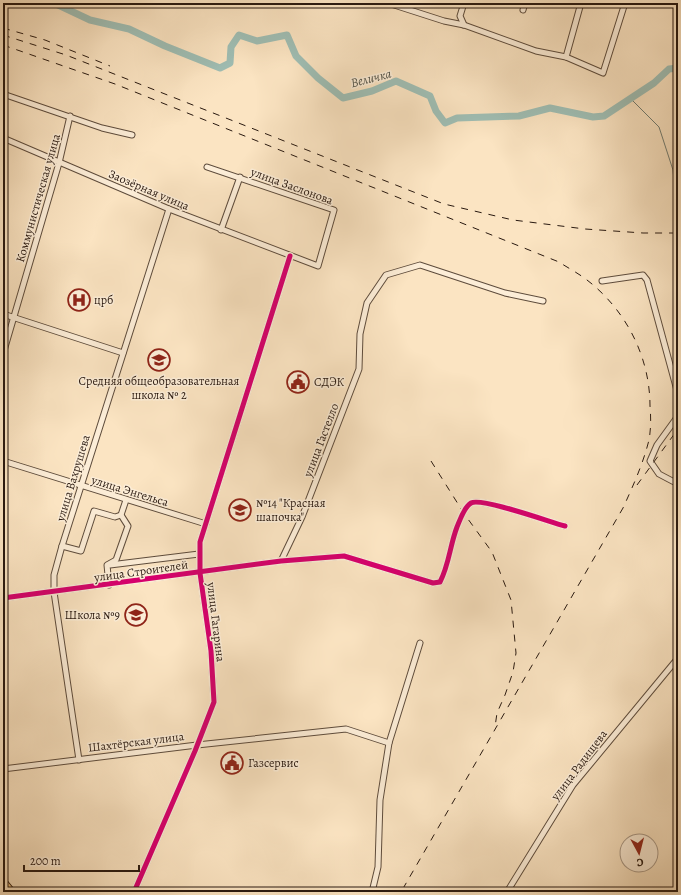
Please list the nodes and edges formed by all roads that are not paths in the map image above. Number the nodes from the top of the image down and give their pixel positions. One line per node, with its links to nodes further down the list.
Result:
1 (388, 3): 7 (street)
2 (464, 3): 7 (street)
3 (525, 3): 6 (street)
4 (581, 3): 8 (street)
5 (625, 3): 8 (street)
6 (523, 10)
7 (464, 26): 8 (street)
8 (566, 57)
9 (3, 94): 10 (street)
10 (70, 116): 11 (street); 13 (street, Коммунистическая улица)
11 (132, 135)
12 (3, 138): 13 (street, Заозёрная улица)
13 (59, 163): 16 (street, Заозёрная улица); 22 (street, Коммунистическая улица)
14 (207, 167): 15 (street, улица Заслонова)
15 (240, 177): 17 (street); 18 (street, улица Заслонова)
16 (169, 209): 17 (street, Заозёрная улица); 23 (street, улица Вахрушева)
17 (221, 230): 18 (street, Заозёрная улица)
18 (290, 256): 32 (street, улица Гагарина)
19 (602, 281): 25 (street)
20 (542, 301): 36 (street, улица Гастелло)
21 (3, 314): 22 (street)
22 (15, 317): 23 (street); 24 (street, Коммунистическая улица)
23 (123, 352): 29 (street, улица Вахрушева)
24 (3, 354)
25 (678, 394)
26 (678, 416): 28 (street)
27 (3, 461): 29 (street, улица Энгельса)
28 (678, 484)
29 (80, 486): 30 (street, улица Энгельса); 34 (street, улица Вахрушева)
30 (126, 500): 31 (street); 32 (street, улица Энгельса)
31 (121, 515): 34 (street); 37 (street)
32 (206, 524): 35 (street, улица Гагарина)
33 (565, 526): 36 (street, улица Строителей)
34 (62, 546): 40 (street, улица Вахрушева)
35 (199, 554): 37 (street); 38 (street, улица Гагарина)
36 (281, 561): 38 (street, улица Строителей)
37 (107, 565): 39 (street)
38 (200, 572): 39 (street, улица Строителей); 45 (street, улица Гагарина)
39 (109, 585): 40 (street, улица Строителей)
40 (54, 592): 41 (street, улица Строителей); 46 (street, улица Вахрушева)
41 (3, 598)
42 (420, 643): 44 (street)
43 (678, 658): 52 (street, улица Радищева)
44 (389, 743): 45 (street, Шахтёрская улица); 51 (street)
45 (197, 745): 46 (street, Шахтёрская улица); 50 (street, улица Гагарина)
46 (79, 760): 47 (street, Шахтёрская улица)
47 (3, 769)
48 (3, 881): 49 (main road)
49 (12, 892)
50 (134, 892)
51 (372, 892)
52 (507, 892)

